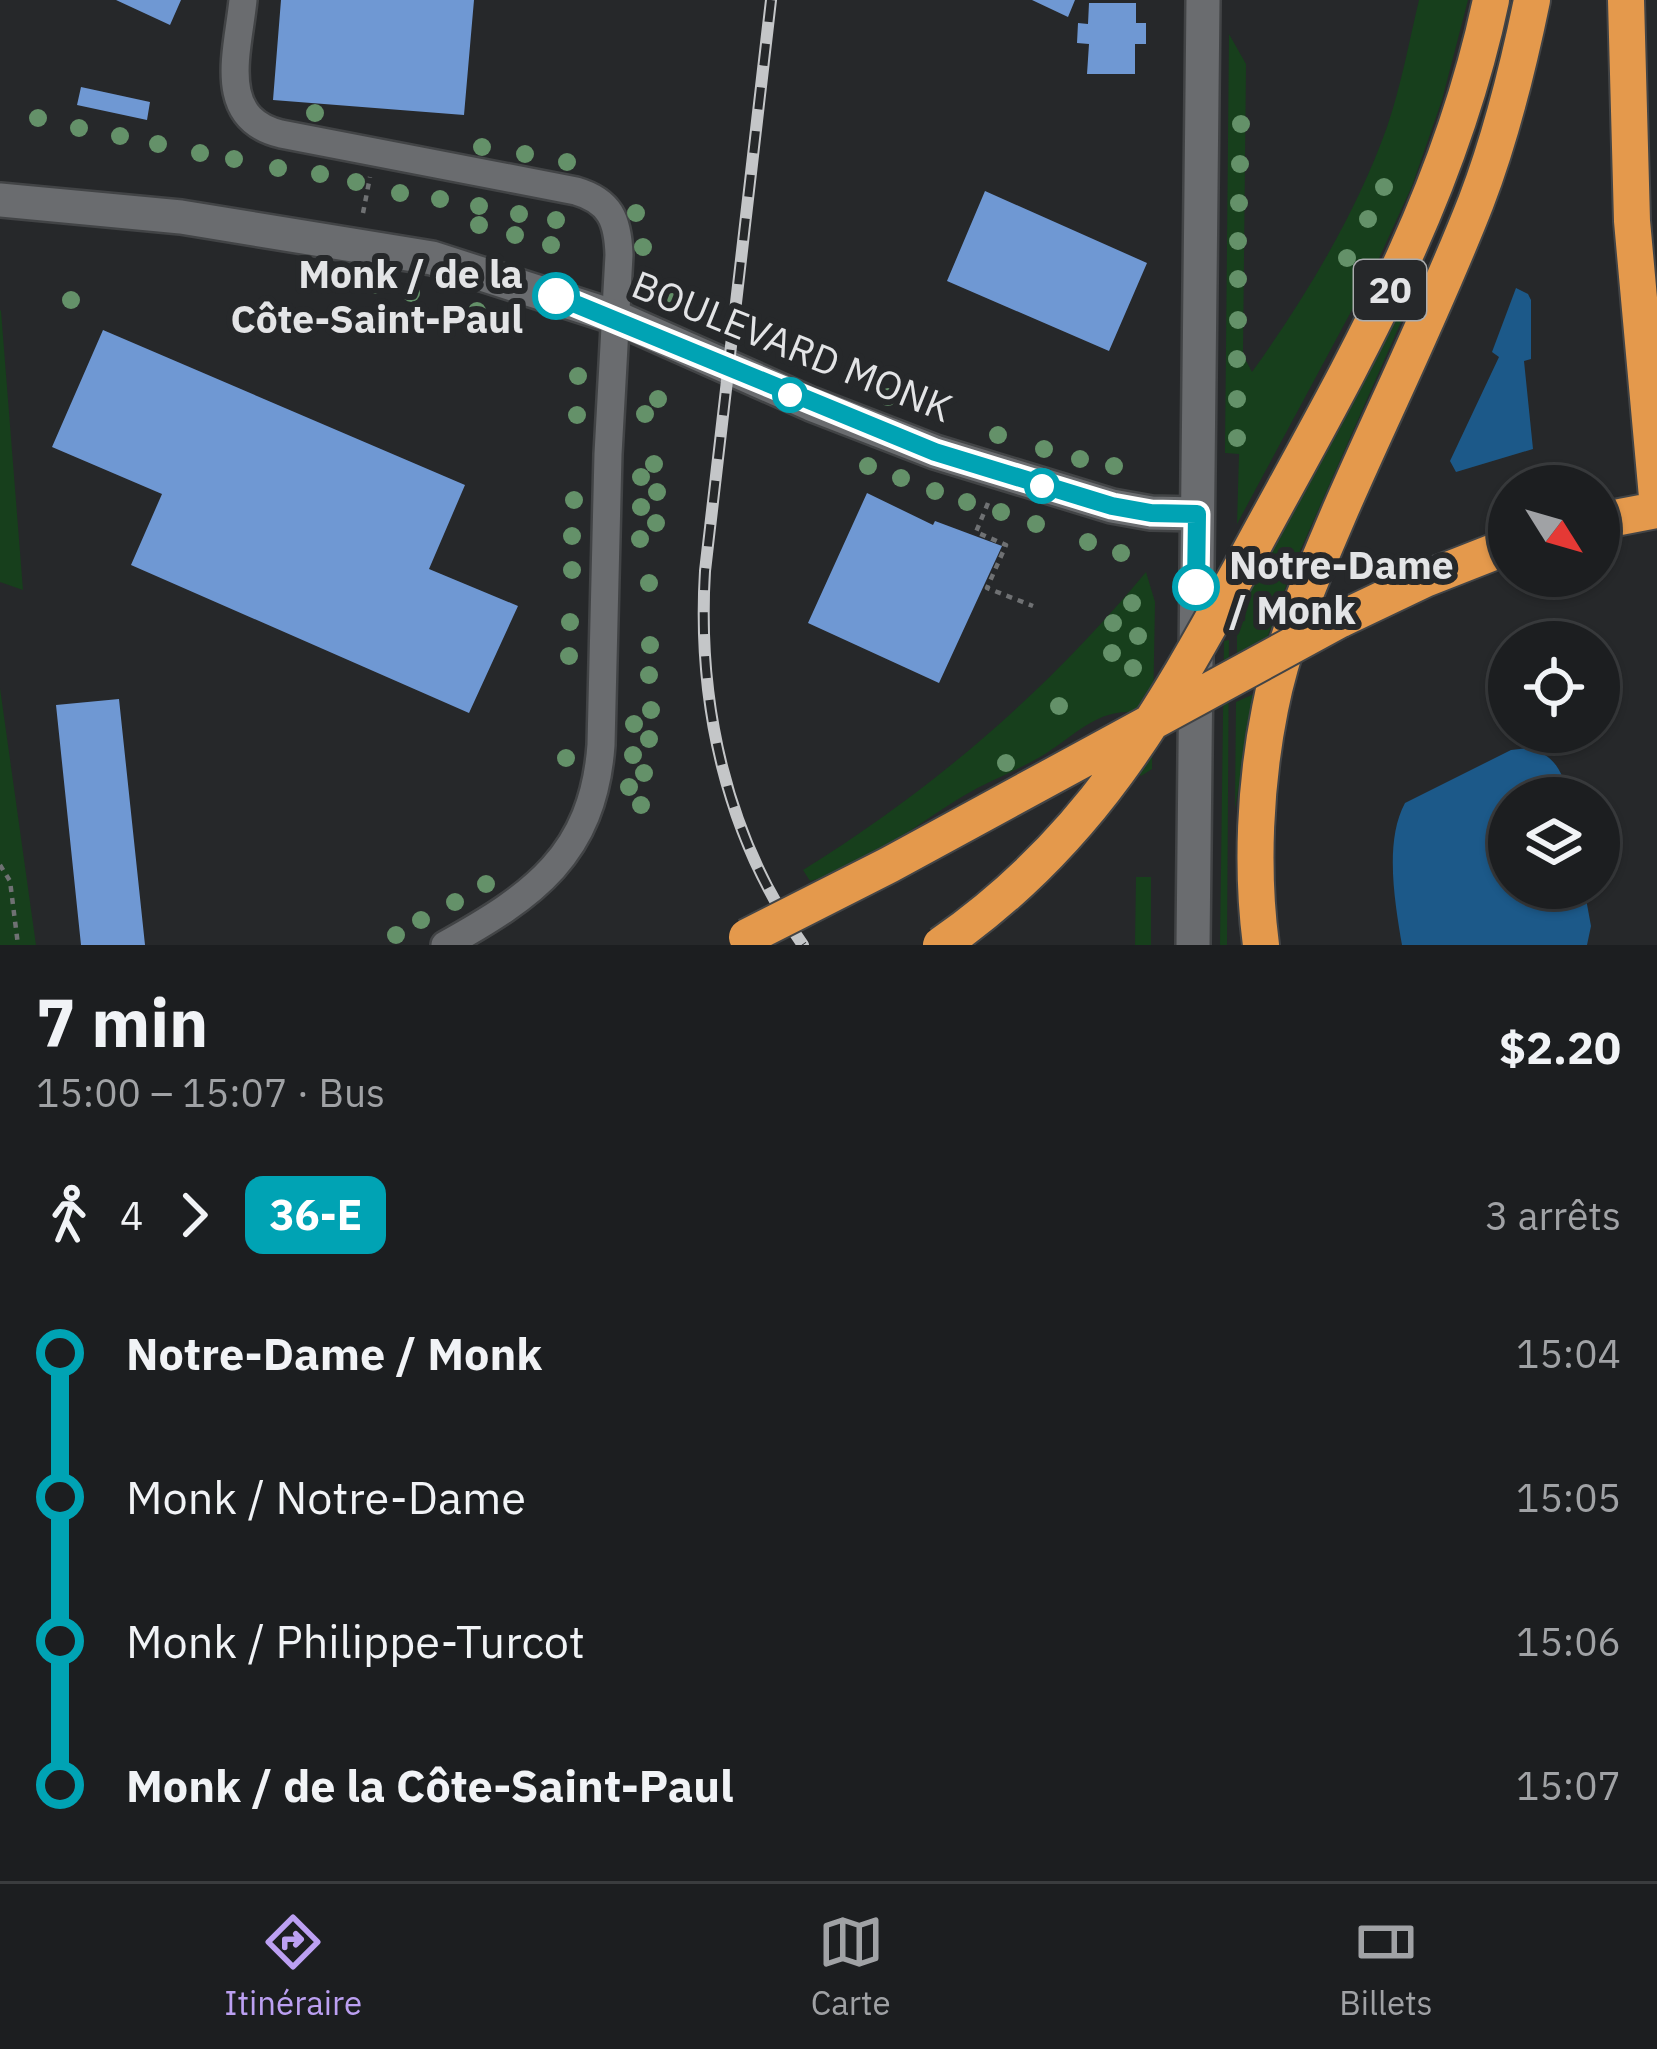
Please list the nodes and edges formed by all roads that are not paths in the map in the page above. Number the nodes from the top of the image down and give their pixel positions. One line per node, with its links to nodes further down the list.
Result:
1 (243, 0): 7 (street)
2 (1203, 0): 10 (street)
3 (1491, 0): 15 (highway, 20, bridge)
4 (1532, 0): 17 (highway)
5 (1626, 0): 8 (highway)
6 (0, 200): 7 (street, BOULEVARD MONK)
7 (615, 317): 10 (street, BOULEVARD MONK); 14 (street)
8 (1657, 496)
9 (1657, 510): 11 (highway)
10 (1197, 514): 16 (street)
11 (1620, 516)
12 (1488, 554): 13 (highway, bridge)
13 (740, 941)
14 (445, 945)
15 (940, 945)
16 (1193, 945)
17 (1261, 945)

